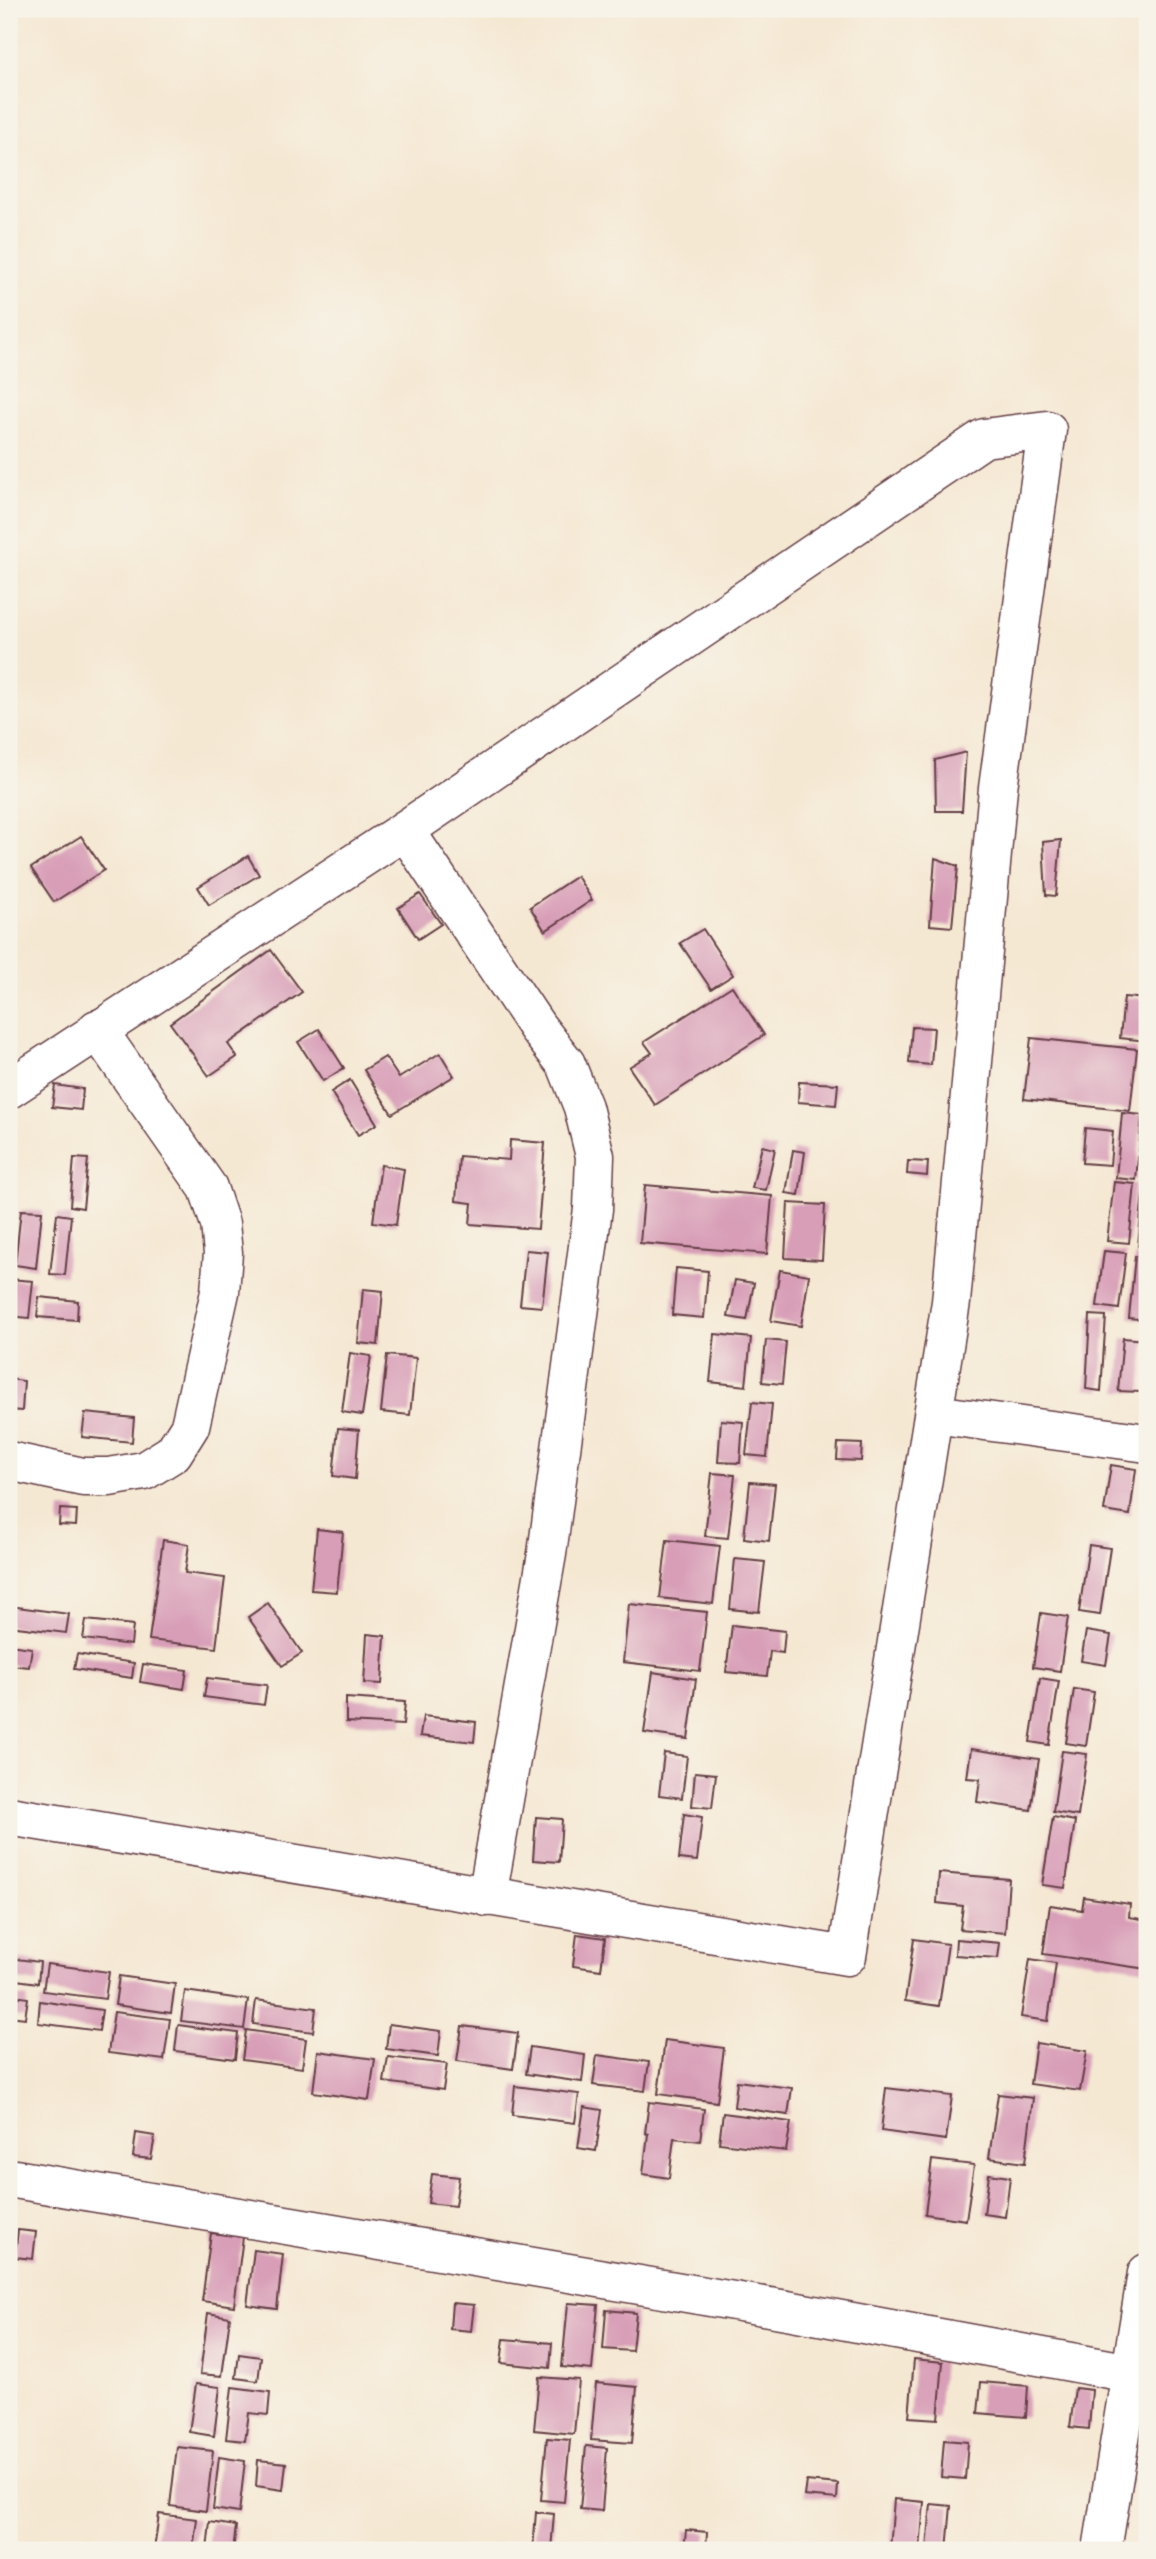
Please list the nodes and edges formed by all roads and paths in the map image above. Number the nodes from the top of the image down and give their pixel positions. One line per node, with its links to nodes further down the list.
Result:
1 (405, 830): 2 (street); 4 (street); 8 (street)
2 (97, 1029): 3 (street); 6 (street)
3 (9, 1088)
4 (934, 1414): 5 (street); 8 (street)
5 (1147, 1443)
6 (9, 1461)
7 (9, 1816): 8 (street)
8 (487, 1897)
9 (9, 2178): 11 (street)
10 (1147, 2273): 11 (street)
11 (1139, 2375): 12 (street)
12 (1102, 2550)

